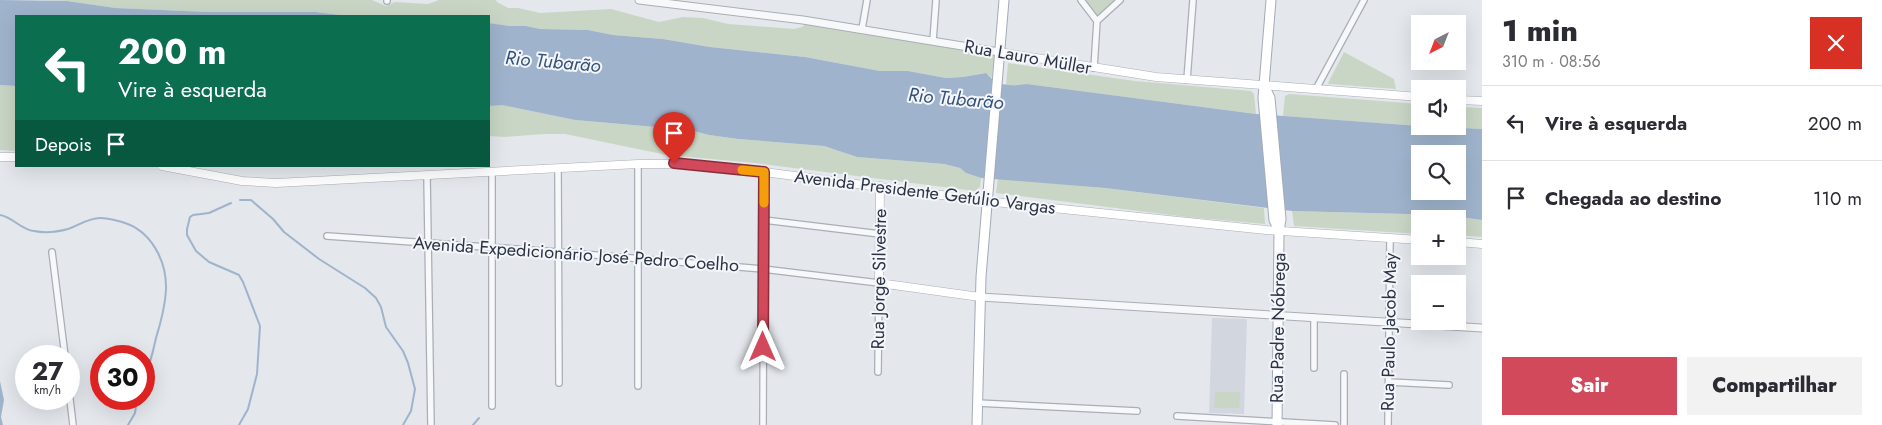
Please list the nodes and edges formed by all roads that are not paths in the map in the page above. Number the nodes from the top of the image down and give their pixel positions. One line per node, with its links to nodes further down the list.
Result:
1 (638, 0): 11 (street, Rua Lauro Müller)
2 (868, 0): 11 (street)
3 (936, 0): 12 (street)
4 (1004, 0): 13 (main road)
5 (1081, 0): 10 (street)
6 (1120, 0): 10 (street)
7 (1194, 0): 15 (street)
8 (1271, 0): 16 (main road, Rua Padre Nóbrega)
9 (1364, 0): 17 (street)
10 (1097, 21): 14 (street)
11 (862, 29): 12 (street, Rua Lauro Müller)
12 (933, 41): 13 (street, Rua Lauro Müller)
13 (999, 52): 14 (main road, Rua Lauro Müller); 30 (main road)
14 (1094, 68): 15 (main road, Rua Lauro Müller)
15 (1187, 80): 16 (main road, Rua Lauro Müller)
16 (1264, 85): 17 (main road, Rua Lauro Müller); 32 (main road, Rua Padre Nóbrega)
17 (1316, 89): 18 (main road, Rua Lauro Müller)
18 (1411, 96)
19 (1466, 100): 20 (main road)
20 (1482, 101)
21 (0, 156): 22 (main road)
22 (15, 157)
23 (638, 164): 25 (main road, Avenida Presidente Getúlio Vargas); 26 (main road, Avenida Presidente Getúlio Vargas); 43 (street)
24 (167, 167): 28 (main road, Avenida Presidente Getúlio Vargas)
25 (558, 169): 27 (main road, Avenida Presidente Getúlio Vargas); 42 (street)
26 (764, 172): 29 (main road, Avenida Presidente Getúlio Vargas); 31 (street)
27 (492, 173): 28 (main road, Avenida Presidente Getúlio Vargas); 40 (street)
28 (427, 176): 37 (street)
29 (880, 186): 30 (main road, Avenida Presidente Getúlio Vargas); 33 (main road, Rua Jorge Silvestre)
30 (986, 196): 32 (main road, Avenida Presidente Getúlio Vargas); 46 (main road)
31 (764, 220): 33 (street); 44 (street)
32 (1280, 231): 35 (main road, Avenida Presidente Getúlio Vargas); 47 (main road, Rua Padre Nóbrega)
33 (880, 234): 45 (main road, Rua Jorge Silvestre)
34 (327, 236): 37 (street, Avenida Expedicionário José Pedro Coelho)
35 (1390, 238): 36 (main road, Avenida Presidente Getúlio Vargas); 49 (street, Rua Paulo Jacob May)
36 (1411, 239)
37 (428, 243): 40 (street, Avenida Expedicionário José Pedro Coelho); 66 (street)
38 (1466, 243): 39 (main road)
39 (1482, 244)
40 (493, 247): 42 (street, Avenida Expedicionário José Pedro Coelho); 60 (street)
41 (52, 252): 51 (street)
42 (559, 252): 43 (street, Avenida Expedicionário José Pedro Coelho); 55 (street)
43 (638, 258): 44 (street, Avenida Expedicionário José Pedro Coelho); 58 (street)
44 (763, 269): 45 (street, Avenida Expedicionário José Pedro Coelho); 67 (street)
45 (879, 283): 46 (main road, Avenida Expedicionário José Pedro Coelho); 53 (street, Rua Jorge Silvestre)
46 (980, 297): 47 (street, Avenida Expedicionário José Pedro Coelho); 59 (main road)
47 (1278, 315): 48 (street, Avenida Expedicionário José Pedro Coelho); 64 (main road, Rua Padre Nóbrega)
48 (1314, 317): 49 (street, Avenida Expedicionário José Pedro Coelho); 52 (street)
49 (1389, 322): 50 (street, Avenida Expedicionário José Pedro Coelho); 56 (street, Rua Paulo Jacob May)
50 (1482, 328)
51 (63, 345)
52 (1314, 368)
53 (878, 372)
54 (1344, 374): 70 (street)
55 (559, 382)
56 (1389, 382): 57 (street); 71 (street, Rua Paulo Jacob May)
57 (1450, 385)
58 (638, 386)
59 (977, 403): 62 (street); 68 (main road)
60 (492, 406)
61 (71, 410): 65 (street)
62 (1137, 412)
63 (1177, 416): 64 (street)
64 (1277, 423): 69 (street)
65 (73, 425)
66 (431, 425)
67 (763, 425)
68 (977, 425)
69 (1335, 425)
70 (1344, 425)
71 (1388, 425)

